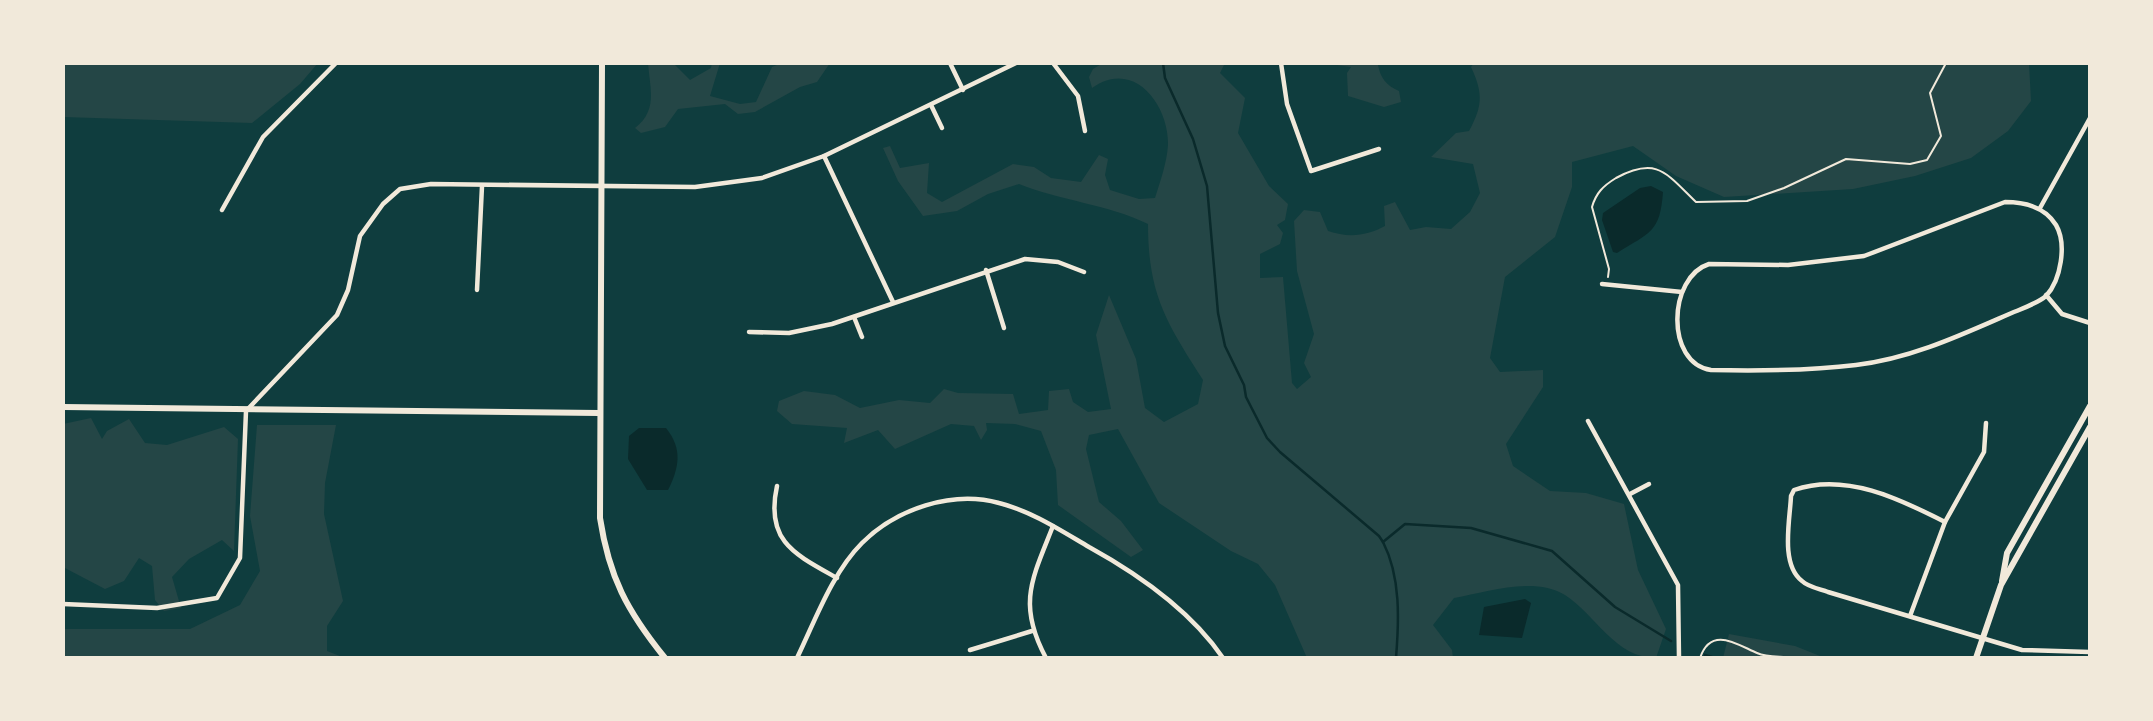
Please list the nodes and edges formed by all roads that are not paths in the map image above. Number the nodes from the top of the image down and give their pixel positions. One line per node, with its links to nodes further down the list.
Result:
1 (336, 63): 17 (street)
2 (602, 63): 15 (street)
3 (950, 63): 7 (street)
4 (1016, 63): 7 (street)
5 (1053, 63): 11 (street)
6 (1281, 63): 12 (street)
7 (963, 90): 8 (street)
8 (931, 105): 10 (street); 13 (street)
9 (2090, 118): 16 (street)
10 (942, 128)
11 (1085, 131)
12 (1379, 149)
13 (824, 156): 15 (street); 24 (street)
14 (482, 186): 15 (street); 21 (street); 32 (street)
15 (601, 186): 33 (street)
16 (2039, 208): 22 (street); 23 (street)
17 (222, 209)
18 (986, 270): 19 (street); 24 (street); 27 (street)
19 (1084, 272)
20 (1605, 285): 22 (street)
21 (477, 290)
22 (1682, 292): 23 (street)
23 (2046, 296): 26 (street)
24 (893, 302): 25 (street)
25 (854, 317): 28 (street); 29 (street)
26 (2090, 323)
27 (1004, 328)
28 (749, 332)
29 (862, 337)
30 (2090, 406): 43 (street)
31 (63, 407): 32 (street)
32 (246, 411): 33 (street); 44 (street)
33 (599, 413): 50 (street)
34 (1588, 421): 39 (street)
35 (1986, 423): 40 (street)
36 (2090, 426): 43 (street)
37 (1649, 484): 39 (street)
38 (777, 486): 42 (street)
39 (1630, 494): 54 (street)
40 (1945, 522): 45 (street); 45 (street)
41 (1053, 526): 42 (street); 46 (street); 53 (street)
42 (837, 578): 51 (street)
43 (2001, 585): 47 (street)
44 (63, 604)
45 (1910, 616): 47 (street)
46 (1031, 631): 48 (street); 52 (street)
47 (1982, 638): 49 (street); 55 (street)
48 (970, 650)
49 (2090, 652)
50 (664, 658)
51 (797, 658)
52 (1046, 658)
53 (1223, 658)
54 (1679, 658)
55 (1976, 658)

